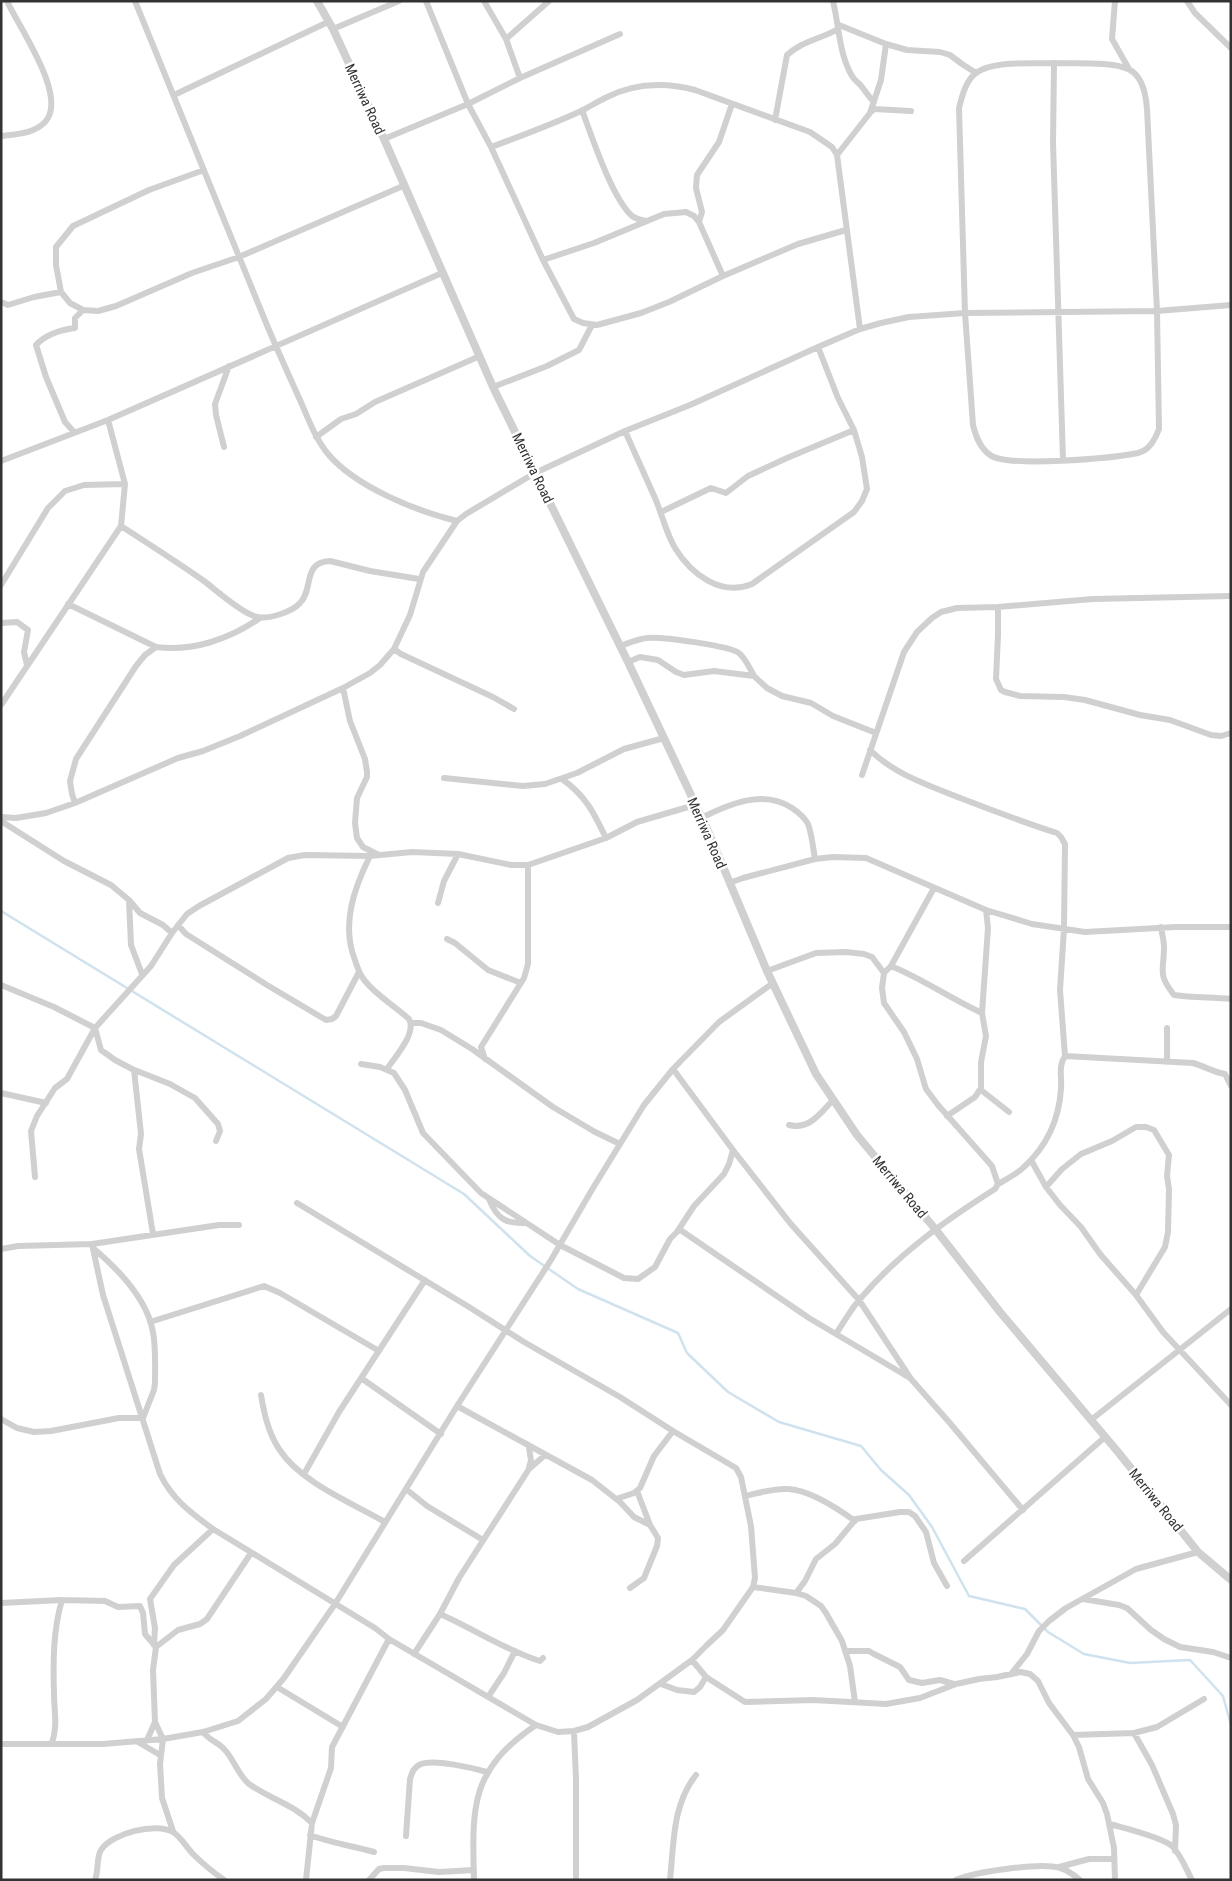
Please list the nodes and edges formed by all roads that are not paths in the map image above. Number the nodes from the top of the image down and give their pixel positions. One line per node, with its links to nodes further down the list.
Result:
1 (7, 1): 29 (street)
2 (134, 1): 21 (street)
3 (317, 1): 11 (street, Merriwa Road)
4 (399, 1): 11 (street)
5 (426, 1): 23 (street)
6 (484, 1): 14 (street)
7 (549, 1): 14 (street)
8 (832, 1): 12 (street)
9 (1115, 1): 18 (street)
10 (1187, 1): 16 (street)
11 (331, 25): 21 (street); 30 (street, Merriwa Road)
12 (838, 27): 15 (street); 22 (street); 28 (street)
13 (620, 34): 20 (street)
14 (506, 39): 20 (street)
15 (886, 44): 19 (street); 22 (street)
16 (1231, 48)
17 (1054, 63): 18 (street); 19 (street); 47 (street)
18 (1129, 69): 46 (street)
19 (976, 73): 48 (street)
20 (520, 78): 23 (street)
21 (174, 95): 33 (street)
22 (874, 102): 27 (street)
23 (468, 104): 30 (street); 31 (street)
24 (732, 104): 25 (street); 28 (street); 36 (street)
25 (582, 110): 31 (street); 35 (street)
26 (911, 111): 27 (street)
27 (870, 113): 32 (street)
28 (775, 120): 32 (street)
29 (1, 136)
30 (384, 139): 34 (street, Merriwa Road)
31 (491, 147): 39 (street)
32 (837, 154): 37 (street)
33 (204, 170): 38 (street); 42 (street)
34 (403, 186): 38 (street); 40 (street, Merriwa Road)
35 (646, 221): 36 (street); 39 (street)
36 (699, 222): 41 (street)
37 (846, 230): 41 (street); 50 (street)
38 (239, 257): 45 (street); 51 (street)
39 (543, 260): 49 (street)
40 (442, 273): 51 (street); 53 (street, Merriwa Road)
41 (723, 276): 49 (street)
42 (61, 292): 43 (street); 45 (street)
43 (1, 302)
44 (1231, 305): 46 (street)
45 (83, 310): 59 (street)
46 (1157, 311): 47 (street); 62 (street)
47 (1059, 312): 48 (street); 62 (street)
48 (965, 313): 50 (street); 62 (street)
49 (592, 325): 55 (street)
50 (860, 329): 52 (street)
51 (275, 346): 54 (street); 60 (street)
52 (818, 347): 57 (street); 58 (street)
53 (480, 356): 55 (street, Merriwa Road); 60 (street)
54 (229, 366): 56 (street); 61 (street)
55 (493, 387): 64 (street, Merriwa Road)
56 (108, 420): 59 (street); 65 (street)
57 (854, 430): 66 (street); 66 (street)
58 (626, 431): 64 (street); 66 (street)
59 (74, 432): 63 (street)
60 (316, 437): 67 (street)
61 (224, 447)
62 (1063, 460)
63 (1, 461)
64 (535, 473): 67 (street); 76 (street, Merriwa Road)
65 (125, 484): 68 (street); 70 (street)
66 (661, 512)
67 (457, 521): 69 (street)
68 (121, 526): 72 (street); 74 (street)
69 (419, 579): 74 (street); 78 (street)
70 (1, 585)
71 (1231, 596): 73 (street)
72 (68, 604): 77 (street); 80 (street)
73 (998, 607): 85 (street); 86 (street)
74 (260, 618): 77 (street)
75 (1, 622): 80 (street)
76 (620, 646): 79 (street, Merriwa Road); 81 (street)
77 (156, 647): 92 (street)
78 (394, 649): 82 (street); 84 (street)
79 (628, 662): 81 (street); 87 (street, Merriwa Road)
80 (27, 665): 83 (street)
81 (754, 676): 85 (street)
82 (343, 688): 92 (street); 99 (street)
83 (1, 706)
84 (514, 709)
85 (876, 733): 88 (street)
86 (1231, 734)
87 (664, 738): 91 (street); 93 (street, Merriwa Road)
88 (870, 750): 89 (street); 111 (street)
89 (862, 775)
90 (444, 778): 91 (street)
91 (562, 780): 97 (street)
92 (75, 803): 94 (street)
93 (695, 804): 95 (street, Merriwa Road); 97 (street)
94 (1, 817)
95 (701, 818): 101 (street); 103 (street, Merriwa Road)
96 (1, 821): 105 (street)
97 (606, 838): 102 (street)
98 (458, 854): 99 (street); 102 (street); 106 (street)
99 (379, 855): 100 (street)
100 (370, 856): 108 (street); 116 (street)
101 (815, 858): 103 (street); 104 (street)
102 (528, 865): 120 (street)
103 (730, 883): 115 (street, Merriwa Road)
104 (934, 888): 107 (street); 114 (street)
105 (129, 900): 112 (street); 118 (street)
106 (438, 903)
107 (986, 910): 111 (street); 123 (street)
108 (178, 925): 112 (street); 116 (street)
109 (1231, 927): 110 (street)
110 (1161, 928): 111 (street); 122 (street)
111 (1064, 929): 127 (street)
112 (172, 933): 118 (street)
113 (447, 939): 120 (street)
114 (891, 966): 117 (street); 123 (street)
115 (767, 971): 117 (street); 119 (street, Merriwa Road)
116 (359, 972): 124 (street)
117 (884, 972): 141 (street)
118 (142, 974): 125 (street)
119 (773, 982): 132 (street); 138 (street, Merriwa Road)
120 (521, 983): 128 (street)
121 (1, 985): 125 (street)
122 (1231, 999)
123 (982, 1013): 136 (street)
124 (412, 1023): 128 (street); 131 (street)
125 (94, 1028): 133 (street); 139 (street)
126 (1167, 1028): 129 (street)
127 (1065, 1056): 129 (street); 146 (street)
128 (485, 1059): 144 (street)
129 (1167, 1062): 134 (street)
130 (361, 1064): 131 (street)
131 (387, 1069): 150 (street)
132 (673, 1069): 144 (street); 145 (street)
133 (134, 1070): 143 (street); 156 (street)
134 (1228, 1072): 135 (street)
135 (1231, 1086)
136 (981, 1090): 140 (street); 141 (street)
137 (1, 1092): 139 (street)
138 (832, 1100): 142 (street); 155 (street, Merriwa Road)
139 (46, 1103): 147 (street)
140 (1010, 1112)
141 (947, 1116): 148 (street)
142 (789, 1125)
143 (216, 1141)
144 (620, 1144): 158 (street)
145 (733, 1150): 154 (street); 162 (street)
146 (1031, 1160): 148 (street); 149 (street)
147 (35, 1177)
148 (998, 1184): 155 (street)
149 (1046, 1188): 161 (street); 161 (street)
150 (488, 1198): 152 (street); 152 (street)
151 (297, 1203): 160 (street)
152 (526, 1223): 158 (street)
153 (238, 1225): 156 (street)
154 (679, 1229): 158 (street); 166 (street)
155 (936, 1230): 162 (street); 176 (street, Merriwa Road)
156 (153, 1234): 157 (street)
157 (92, 1246): 159 (street); 164 (street); 174 (street)
158 (560, 1246): 165 (street)
159 (1, 1249)
160 (426, 1280): 165 (street); 168 (street)
161 (1136, 1295): 167 (street)
162 (859, 1300): 166 (street); 170 (street)
163 (1231, 1309): 167 (street)
164 (150, 1322): 168 (street); 174 (street)
165 (506, 1330): 173 (street); 177 (street)
166 (836, 1334): 170 (street)
167 (1180, 1350): 172 (street); 176 (street)
168 (379, 1351): 169 (street)
169 (361, 1378): 178 (street); 183 (street)
170 (911, 1379): 188 (street)
171 (262, 1394): 183 (street)
172 (1231, 1404)
173 (457, 1406): 178 (street); 180 (street)
174 (142, 1418): 175 (street); 192 (street)
175 (1, 1420)
176 (1091, 1420): 179 (street, Merriwa Road)
177 (673, 1431): 185 (street); 186 (street)
178 (441, 1434): 184 (street)
179 (1105, 1437): 188 (street); 194 (street, Merriwa Road)
180 (529, 1447): 181 (street); 182 (street)
181 (545, 1455): 182 (street); 187 (street)
182 (529, 1469): 193 (street)
183 (304, 1474): 190 (street)
184 (406, 1489): 190 (street); 193 (street)
185 (637, 1491): 187 (street); 191 (street)
186 (745, 1496): 189 (street); 199 (street)
187 (616, 1499): 191 (street)
188 (1023, 1510): 196 (street)
189 (854, 1521): 198 (street); 201 (street)
190 (385, 1522): 205 (street)
191 (650, 1525): 200 (street)
192 (213, 1529): 195 (street); 208 (street)
193 (482, 1540): 206 (street)
194 (1198, 1552): 197 (street, Merriwa Road); 202 (street)
195 (251, 1553): 205 (street); 208 (street)
196 (964, 1561)
197 (1231, 1580)
198 (947, 1586)
199 (753, 1587): 201 (street); 214 (street)
200 (630, 1588)
201 (796, 1593): 209 (street)
202 (1082, 1599): 213 (street); 215 (street)
203 (62, 1600): 204 (street); 208 (street); 233 (street)
204 (1, 1603)
205 (335, 1604): 207 (street); 219 (street)
206 (440, 1614): 210 (street); 211 (street)
207 (389, 1639): 211 (street); 225 (street)
208 (155, 1646): 223 (street)
209 (845, 1650): 218 (street); 222 (street)
210 (514, 1651): 212 (street); 220 (street)
211 (414, 1654): 220 (street)
212 (543, 1658)
213 (1231, 1658)
214 (692, 1660): 216 (street); 217 (street)
215 (1012, 1674): 218 (street); 229 (street)
216 (706, 1677): 217 (street); 222 (street)
217 (661, 1684): 226 (street)
218 (956, 1684): 222 (street)
219 (277, 1687): 225 (street); 227 (street)
220 (488, 1697): 224 (street)
221 (1204, 1699): 228 (street)
222 (855, 1702)
223 (155, 1722): 230 (street); 231 (street)
224 (536, 1726): 226 (street); 236 (street)
225 (343, 1728): 238 (street)
226 (574, 1731): 253 (street)
227 (203, 1732): 230 (street); 238 (street)
228 (1134, 1733): 229 (street); 244 (street)
229 (1073, 1735): 239 (street)
230 (163, 1738): 231 (street); 235 (street)
231 (147, 1740): 232 (street)
232 (136, 1741): 233 (street); 235 (street)
233 (52, 1743): 234 (street)
234 (1, 1744)
235 (160, 1755): 240 (street)
236 (487, 1772): 242 (street); 247 (street)
237 (696, 1775): 254 (street)
238 (312, 1823): 241 (street)
239 (1110, 1824): 244 (street); 245 (street)
240 (172, 1832): 248 (street); 249 (street)
241 (310, 1835): 243 (street); 250 (street)
242 (406, 1836)
243 (374, 1852)
244 (1175, 1852): 258 (street)
245 (1114, 1859): 246 (street); 257 (street)
246 (1059, 1867): 255 (street); 256 (street)
247 (474, 1870): 251 (street); 252 (street)
248 (96, 1880)
249 (224, 1880)
250 (306, 1880)
251 (369, 1880)
252 (474, 1880)
253 (576, 1880)
254 (670, 1880)
255 (956, 1880)
256 (1080, 1880)
257 (1115, 1880)
258 (1192, 1880)

